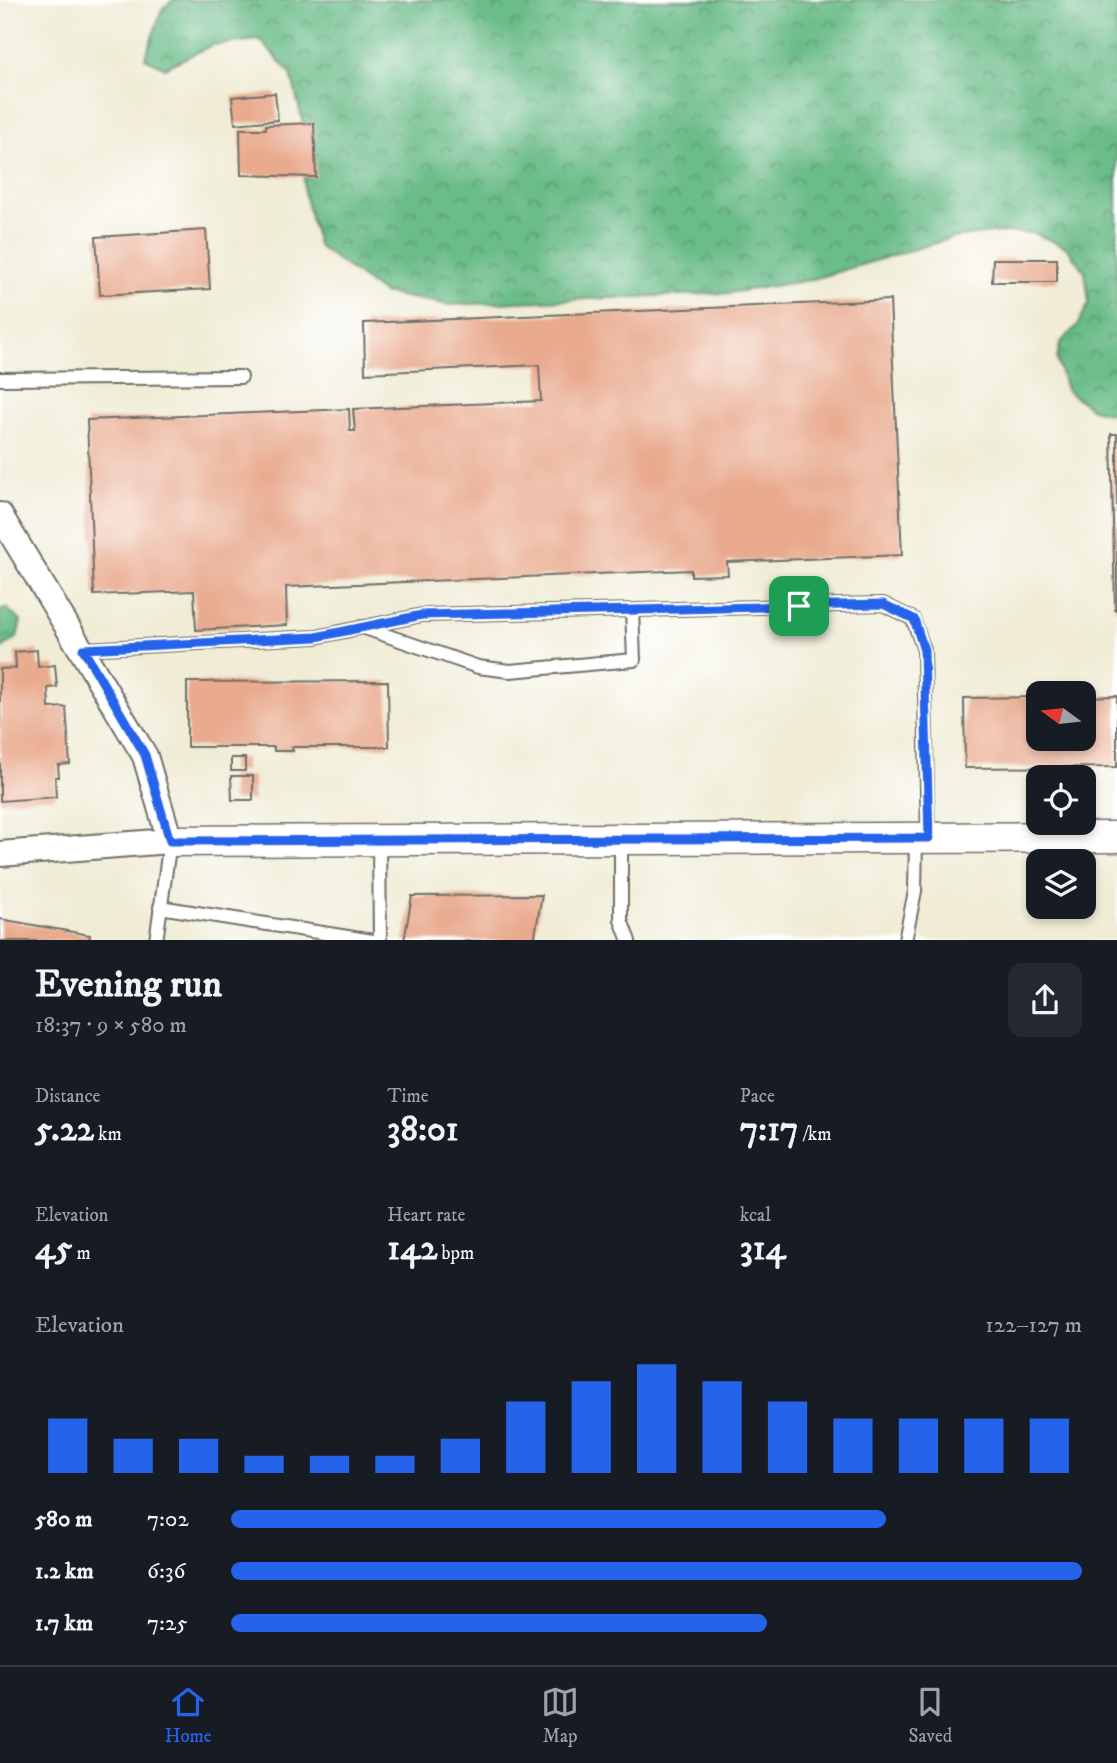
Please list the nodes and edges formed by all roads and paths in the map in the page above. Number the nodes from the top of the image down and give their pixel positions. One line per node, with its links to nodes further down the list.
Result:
1 (242, 377): 2 (lane)
2 (0, 379)
3 (0, 515): 6 (street)
4 (632, 610): 5 (lane); 5 (lane); 8 (lane)
5 (362, 627): 6 (lane)
6 (83, 649): 11 (street)
7 (1117, 837): 8 (street)
8 (922, 838): 9 (street); 18 (lane)
9 (621, 839): 10 (street); 17 (lane)
10 (379, 840): 11 (street); 16 (lane)
11 (170, 841): 12 (street); 13 (lane)
12 (0, 855)
13 (160, 907): 14 (lane); 15 (lane)
14 (156, 940)
15 (373, 940)
16 (380, 940)
17 (629, 940)
18 (905, 940)

